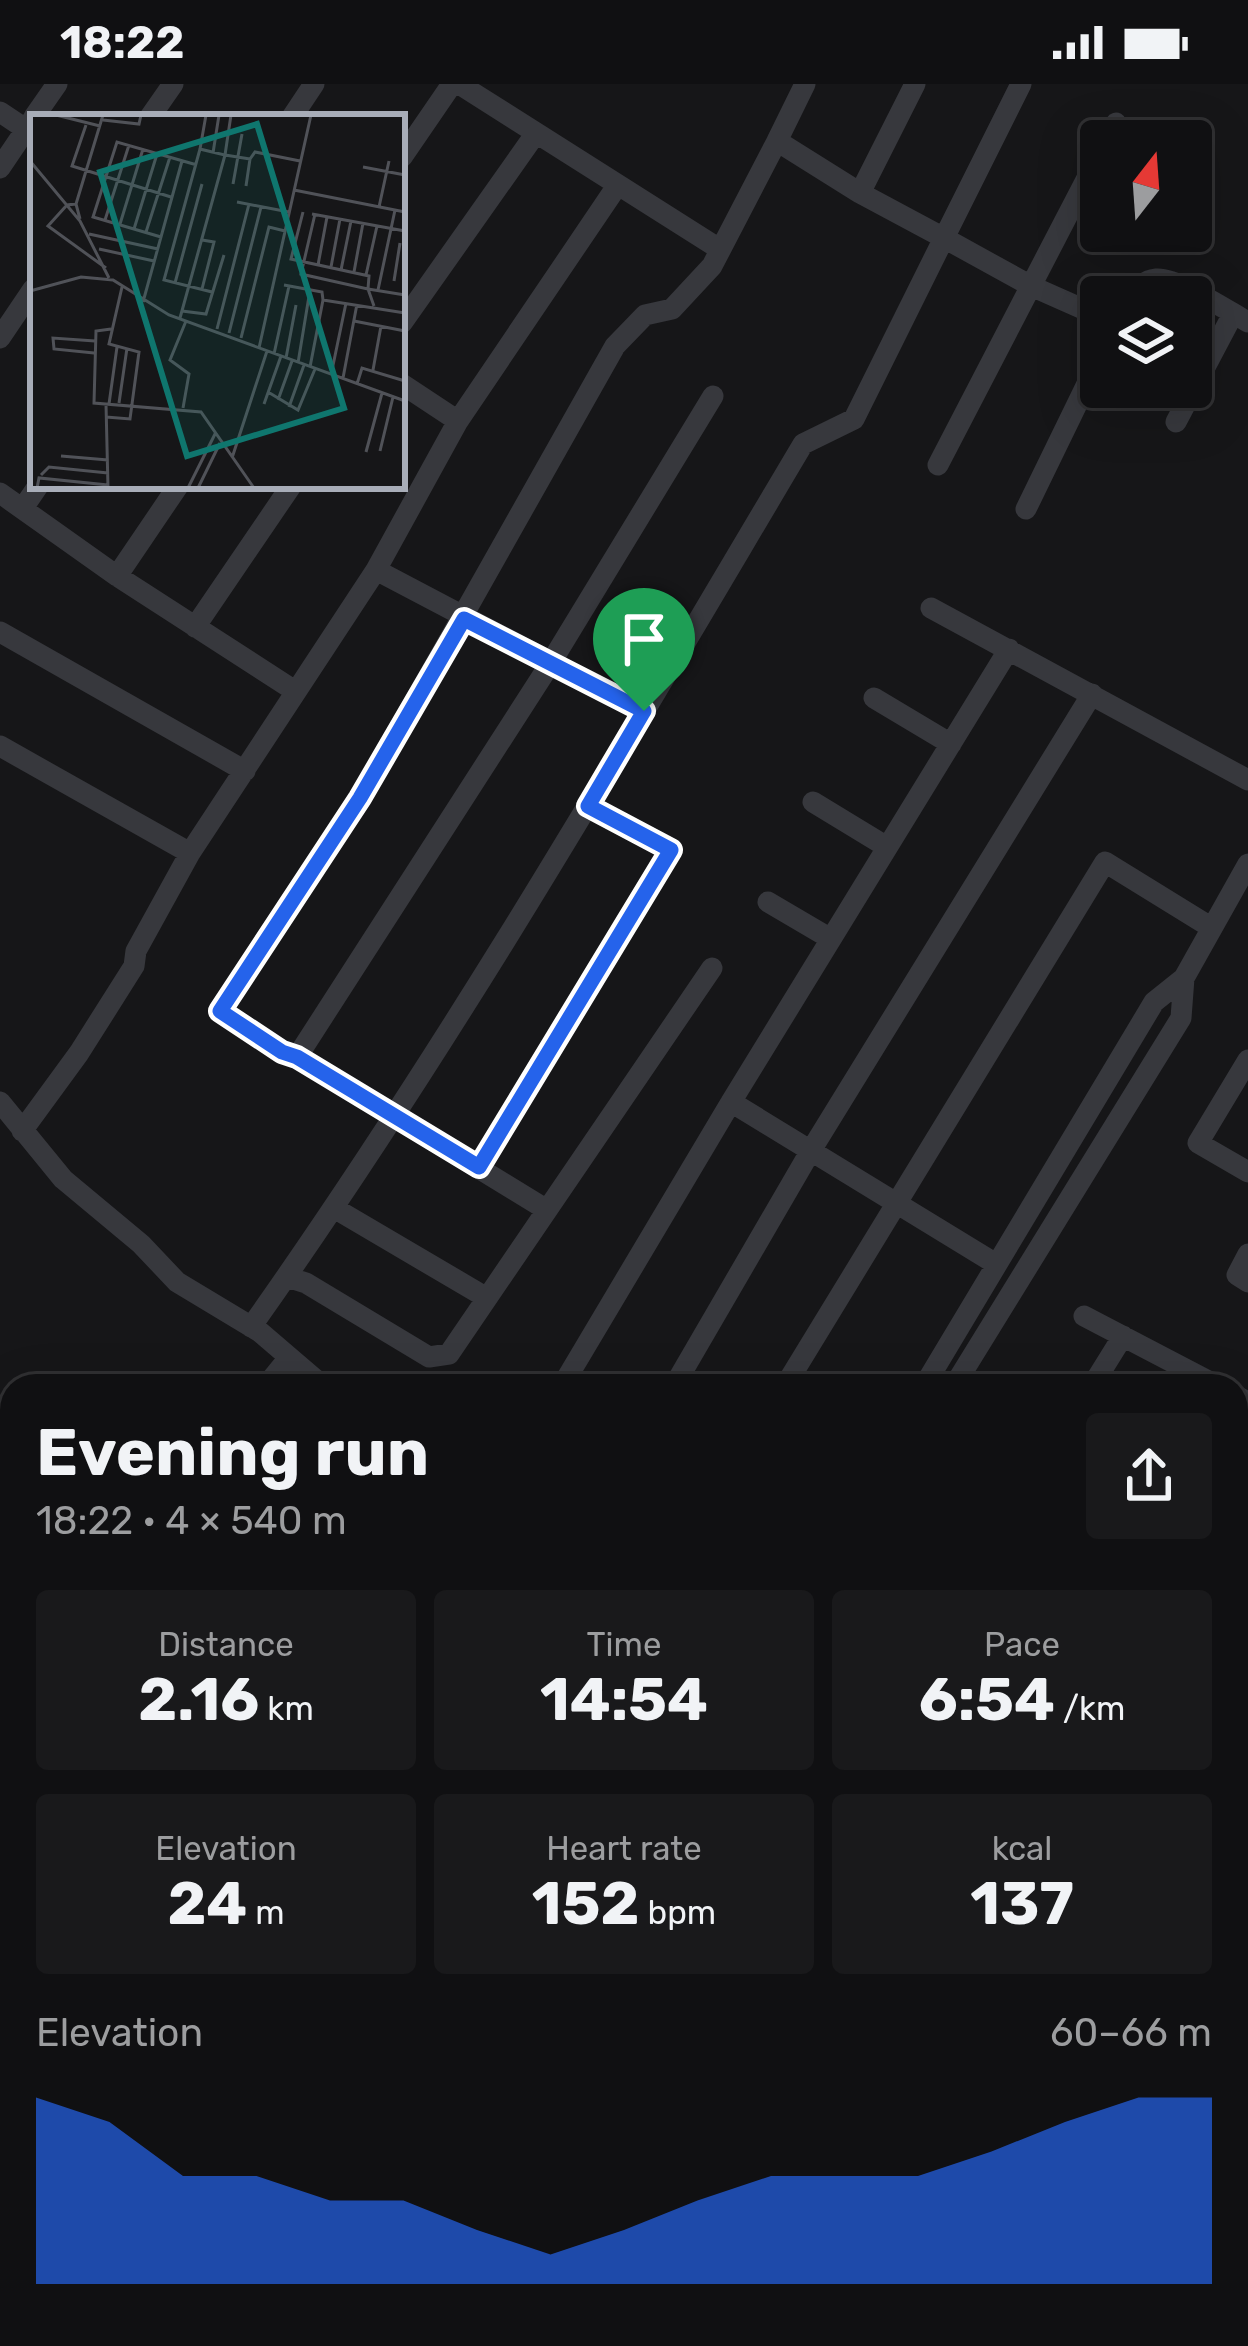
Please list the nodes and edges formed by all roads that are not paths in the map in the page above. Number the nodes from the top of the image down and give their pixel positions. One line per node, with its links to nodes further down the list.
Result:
1 (57, 84): 9 (street)
2 (173, 84): 10 (street)
3 (314, 84): 11 (street)
4 (456, 84): 14 (street); 16 (street)
5 (805, 84): 15 (street)
6 (915, 84): 20 (street)
7 (1021, 84): 21 (street)
8 (0, 112): 12 (street)
9 (39, 114)
10 (152, 114)
11 (294, 114)
12 (30, 124)
13 (30, 128): 17 (street)
14 (536, 133): 18 (street); 28 (street)
15 (777, 141): 20 (street); 22 (street)
16 (405, 153)
17 (0, 168)
18 (617, 186): 22 (street); 33 (street)
19 (1080, 192): 23 (street)
20 (860, 193): 21 (street)
21 (944, 238): 23 (street); 53 (street)
22 (718, 248): 45 (street)
23 (1031, 286): 26 (street); 35 (street)
24 (30, 293): 29 (street)
25 (1212, 303): 27 (street)
26 (1080, 307)
27 (1240, 318): 34 (street)
28 (405, 319)
29 (0, 338)
30 (405, 386): 33 (street)
31 (713, 396): 49 (street)
32 (1080, 398): 41 (street)
33 (458, 421): 42 (street)
34 (1176, 422)
35 (938, 465)
36 (36, 489): 40 (street)
37 (176, 489): 43 (street)
38 (289, 489): 46 (street)
39 (0, 493): 40 (street)
40 (23, 508): 43 (street)
41 (1026, 509)
42 (376, 570): 45 (street); 50 (street)
43 (117, 575): 46 (street)
44 (931, 608): 48 (street)
45 (464, 619): 49 (street); 68 (street)
46 (195, 627): 50 (street)
47 (0, 632): 56 (street)
48 (1009, 649): 51 (street); 54 (street)
49 (550, 664): 53 (street); 68 (street)
50 (295, 691): 56 (street)
51 (1092, 694): 57 (street); 74 (street)
52 (874, 698): 54 (street)
53 (644, 711): 59 (street)
54 (951, 744): 60 (street)
55 (0, 746): 61 (street)
56 (245, 771): 61 (street)
57 (1248, 780)
58 (813, 802): 60 (street)
59 (588, 806): 72 (street); 75 (street)
60 (887, 847): 65 (street)
61 (190, 854): 73 (street)
62 (1248, 863): 64 (street)
63 (768, 902): 65 (street)
64 (1212, 928): 67 (street); 77 (street)
65 (831, 939): 71 (street)
66 (712, 968): 79 (street)
67 (1184, 978): 81 (street); 95 (street)
68 (297, 1057): 72 (street)
69 (1248, 1060): 76 (street)
70 (0, 1102): 73 (street)
71 (730, 1102): 74 (street); 91 (street)
72 (393, 1116): 75 (street); 78 (street)
73 (22, 1131): 86 (street)
74 (810, 1152): 77 (street); 92 (street)
75 (479, 1167): 79 (street)
76 (1248, 1172)
77 (895, 1203): 81 (street); 93 (street)
78 (334, 1208): 82 (street); 84 (street)
79 (548, 1210): 84 (street)
80 (1248, 1254): 83 (street)
81 (996, 1264): 94 (street)
82 (287, 1277): 84 (street); 86 (street)
83 (1248, 1282)
84 (487, 1298)
85 (1084, 1316): 87 (street)
86 (251, 1327): 88 (street)
87 (1123, 1336): 96 (street); 97 (street)
88 (288, 1360): 89 (street); 90 (street)
89 (276, 1374)
90 (307, 1374)
91 (569, 1374)
92 (681, 1374)
93 (792, 1374)
94 (931, 1374)
95 (961, 1374)
96 (1099, 1374)
97 (1195, 1374)

